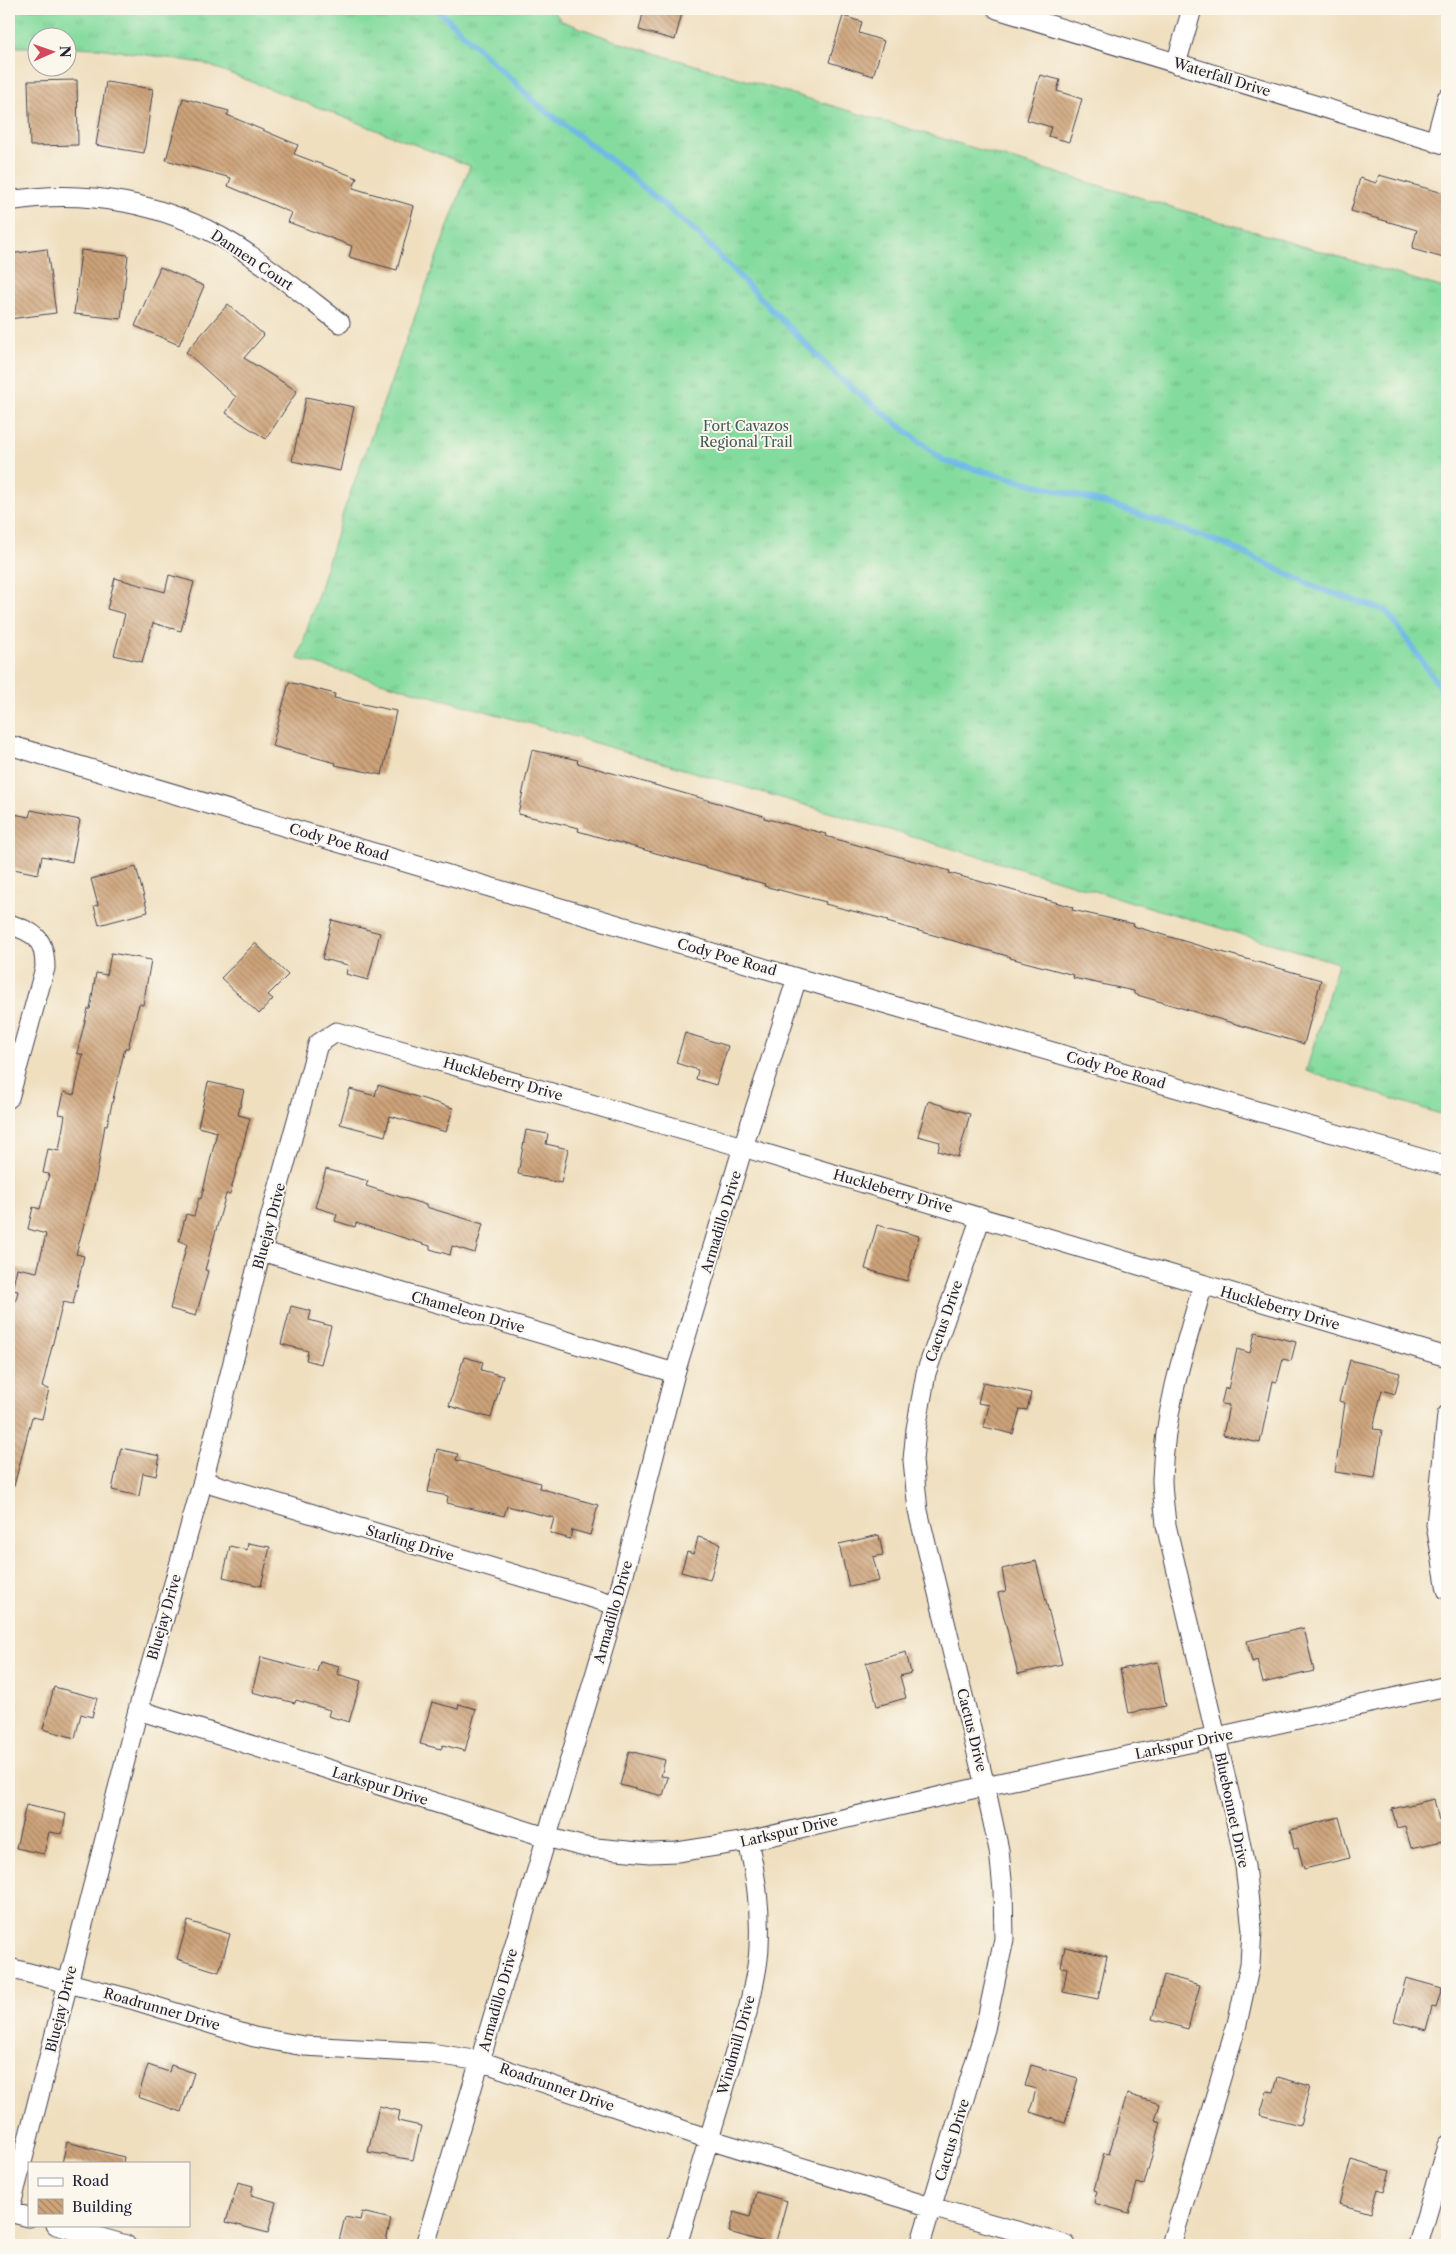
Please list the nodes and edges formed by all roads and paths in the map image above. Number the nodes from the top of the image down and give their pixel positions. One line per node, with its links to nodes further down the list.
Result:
1 (997, 9): 3 (street, Waterfall Drive)
2 (1192, 9): 3 (street)
3 (1176, 64): 5 (street, Waterfall Drive)
4 (1447, 98): 5 (street)
5 (1441, 144)
6 (9, 201): 7 (street, Dannen Court)
7 (340, 323)
8 (9, 745): 10 (street, Cody Poe Road)
9 (9, 924): 12 (street)
10 (797, 978): 13 (street, Armadillo Drive); 14 (street, Cody Poe Road)
11 (336, 1032): 13 (street, Huckleberry Drive); 16 (street, Bluejay Drive)
12 (9, 1098)
13 (743, 1147): 15 (street, Huckleberry Drive); 19 (street, Armadillo Drive)
14 (1447, 1166)
15 (981, 1217): 17 (street, Huckleberry Drive); 27 (street, Cactus Drive)
16 (261, 1251): 19 (street, Chameleon Drive); 21 (street, Bluejay Drive)
17 (1203, 1285): 18 (street, Huckleberry Drive); 26 (street, Bluebonnet Drive)
18 (1447, 1357)
19 (675, 1373): 23 (street, Armadillo Drive)
20 (1447, 1415): 22 (street)
21 (203, 1481): 23 (street, Starling Drive); 25 (street, Bluejay Drive)
22 (1447, 1590)
23 (616, 1605): 28 (street, Armadillo Drive)
24 (1447, 1686): 26 (street, Larkspur Drive)
25 (138, 1710): 28 (street, Larkspur Drive); 31 (street, Bluejay Drive)
26 (1217, 1737): 27 (street, Larkspur Drive); 44 (street, Bluebonnet Drive)
27 (985, 1786): 29 (street, Larkspur Drive); 35 (street, Cactus Drive)
28 (546, 1837): 29 (street, Larkspur Drive); 32 (street, Armadillo Drive)
29 (748, 1841): 33 (street, Windmill Drive)
30 (9, 1968): 31 (street, Roadrunner Drive)
31 (68, 1983): 32 (street, Roadrunner Drive); 36 (street, Bluejay Drive)
32 (480, 2061): 33 (street, Roadrunner Drive); 40 (street, Armadillo Drive)
33 (709, 2139): 35 (street, Roadrunner Drive); 41 (street, Windmill Drive)
34 (1447, 2145): 45 (street)
35 (931, 2207): 42 (street, Cactus Drive); 43 (street, Roadrunner Drive)
36 (9, 2212): 37 (street)
37 (28, 2217)
38 (60, 2226): 39 (street)
39 (126, 2245)
40 (425, 2245)
41 (677, 2245)
42 (920, 2245)
43 (1066, 2245)
44 (1170, 2245)
45 (1418, 2245)

